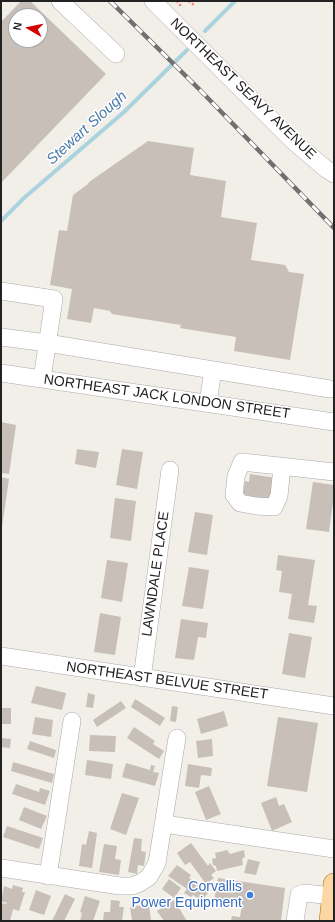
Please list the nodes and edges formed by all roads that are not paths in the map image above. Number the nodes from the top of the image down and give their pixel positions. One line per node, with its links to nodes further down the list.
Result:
1 (60, 1): 3 (street)
2 (153, 1): 4 (street, NORTHEAST SEAVY AVENUE)
3 (116, 54)
4 (334, 174)
5 (1, 291): 7 (street)
6 (1, 337): 7 (street)
7 (47, 343): 8 (street); 10 (street)
8 (213, 370): 11 (street); 12 (street)
9 (1, 373): 10 (street, NORTHEAST JACK LONDON STREET)
10 (42, 379): 12 (street, NORTHEAST JACK LONDON STREET)
11 (330, 389)
12 (208, 403): 13 (street, NORTHEAST JACK LONDON STREET)
13 (334, 422)
14 (282, 466): 16 (street)
15 (170, 470): 18 (street, LAWNDALE PLACE)
16 (334, 472)
17 (1, 656): 18 (street, NORTHEAST BELVUE STREET)
18 (142, 678): 19 (street, NORTHEAST BELVUE STREET)
19 (334, 706)
20 (72, 721): 25 (street)
21 (177, 738): 22 (street)
22 (164, 824): 23 (street); 25 (street)
23 (334, 849)
24 (1, 868): 25 (street)
25 (48, 876)
26 (333, 890): 27 (street); 28 (main road)
27 (296, 921)
28 (330, 921)

